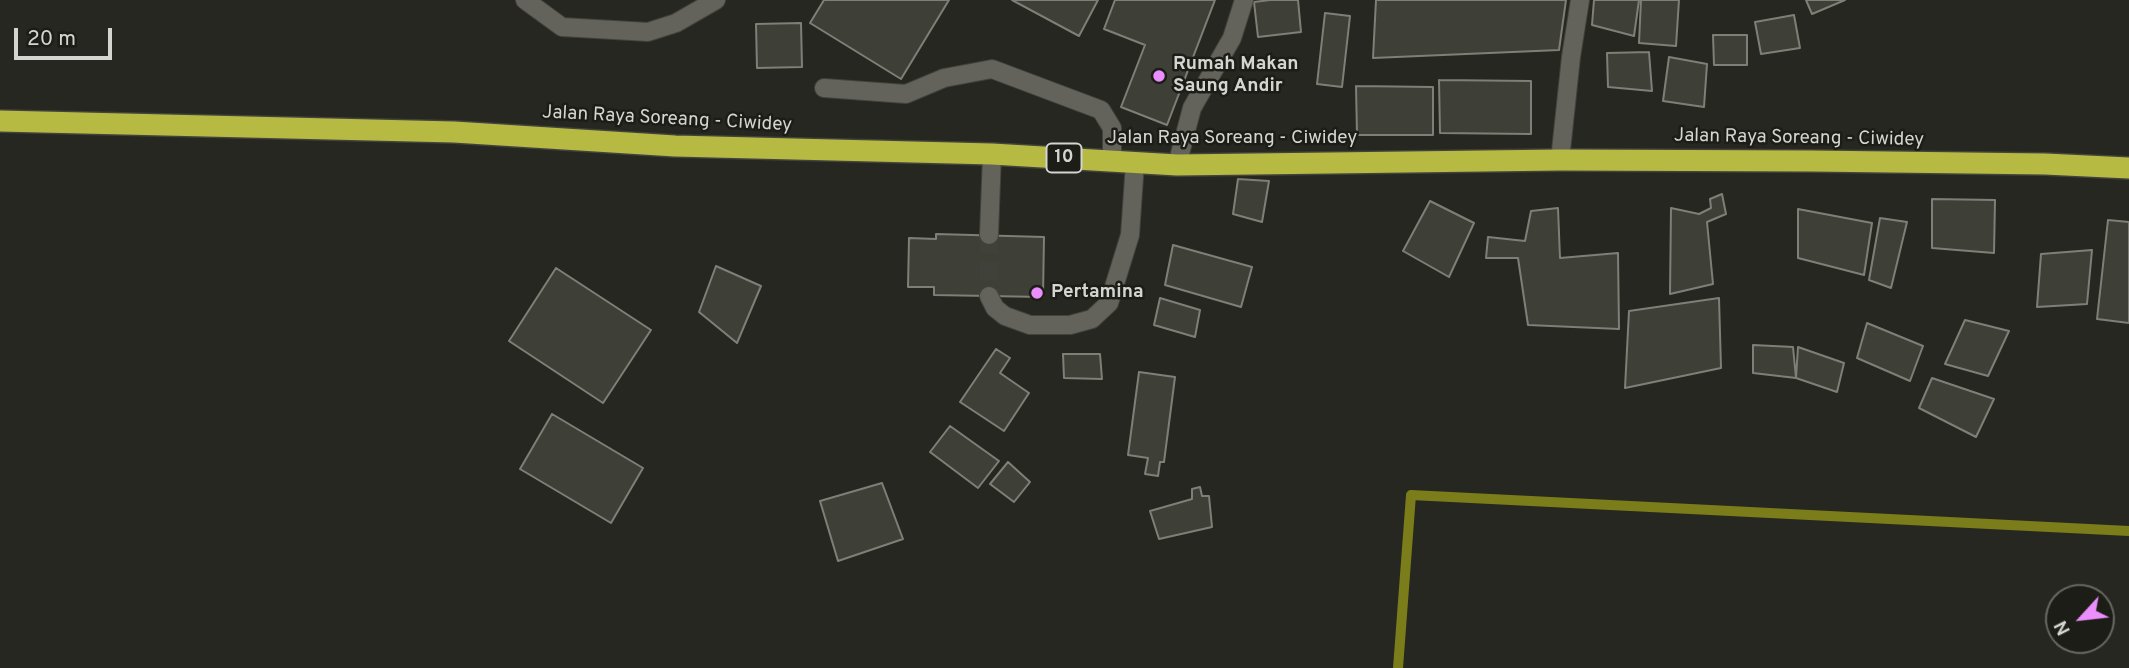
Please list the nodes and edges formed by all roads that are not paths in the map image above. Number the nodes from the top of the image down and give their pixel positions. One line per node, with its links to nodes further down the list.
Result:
1 (525, 0): 2 (street)
2 (716, 0)
3 (1244, 0): 11 (street)
4 (1580, 0): 8 (street)
5 (824, 88): 9 (street)
6 (0, 121): 7 (highway, Jalan Raya Soreang - Ciwidey / 10)
7 (992, 153): 9 (highway, Jalan Raya Soreang - Ciwidey / 10); 13 (street)
8 (1560, 160): 11 (highway, Jalan Raya Soreang - Ciwidey / 10); 12 (highway, Jalan Raya Soreang - Ciwidey / 10)
9 (1112, 161): 10 (highway, Jalan Raya Soreang - Ciwidey / 10)
10 (1135, 163): 11 (highway, Jalan Raya Soreang - Ciwidey / 10); 14 (street)
11 (1177, 164)
12 (2129, 168)
13 (989, 235)
14 (989, 296)

